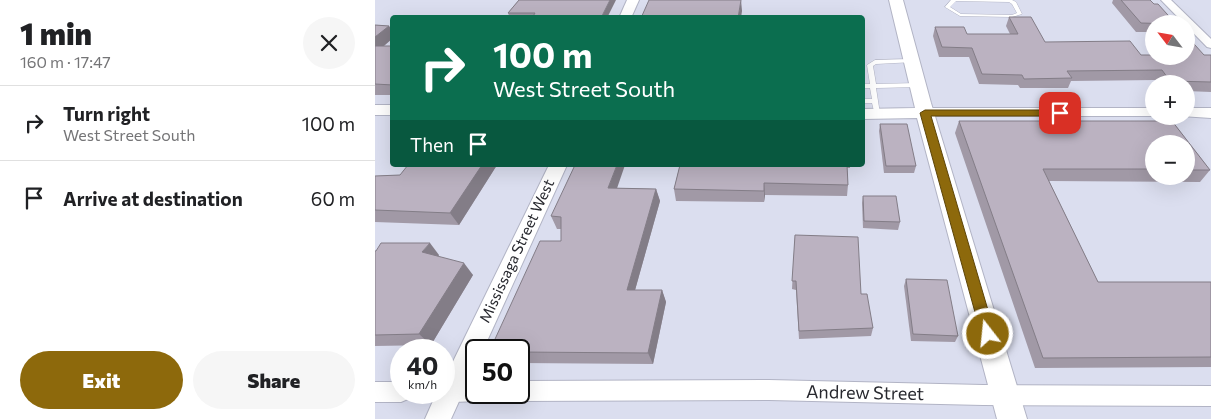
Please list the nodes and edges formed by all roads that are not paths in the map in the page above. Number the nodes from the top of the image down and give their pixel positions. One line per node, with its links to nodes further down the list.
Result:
1 (633, 0): 5 (street)
2 (897, 0): 7 (main road)
3 (1166, 0): 6 (street)
4 (947, 7): 4 (lane)
5 (626, 15)
6 (1211, 45)
7 (912, 61): 8 (main road); 10 (lane)
8 (918, 85): 10 (lane); 14 (main road)
9 (865, 86): 10 (lane)
10 (873, 86): 11 (lane)
11 (871, 109): 14 (main road)
12 (375, 110): 13 (main road)
13 (390, 110)
14 (925, 113): 15 (street); 24 (main road)
15 (1145, 113)
16 (1195, 113): 17 (street)
17 (1211, 113)
18 (557, 167): 19 (street, Mississaga Street West)
19 (457, 391): 25 (street, Mississaga Street West)
20 (530, 391): 24 (street, Andrew Street)
21 (375, 392): 22 (street)
22 (390, 392)
23 (1211, 396): 24 (street, Andrew Street)
24 (1008, 407)
25 (438, 419)

